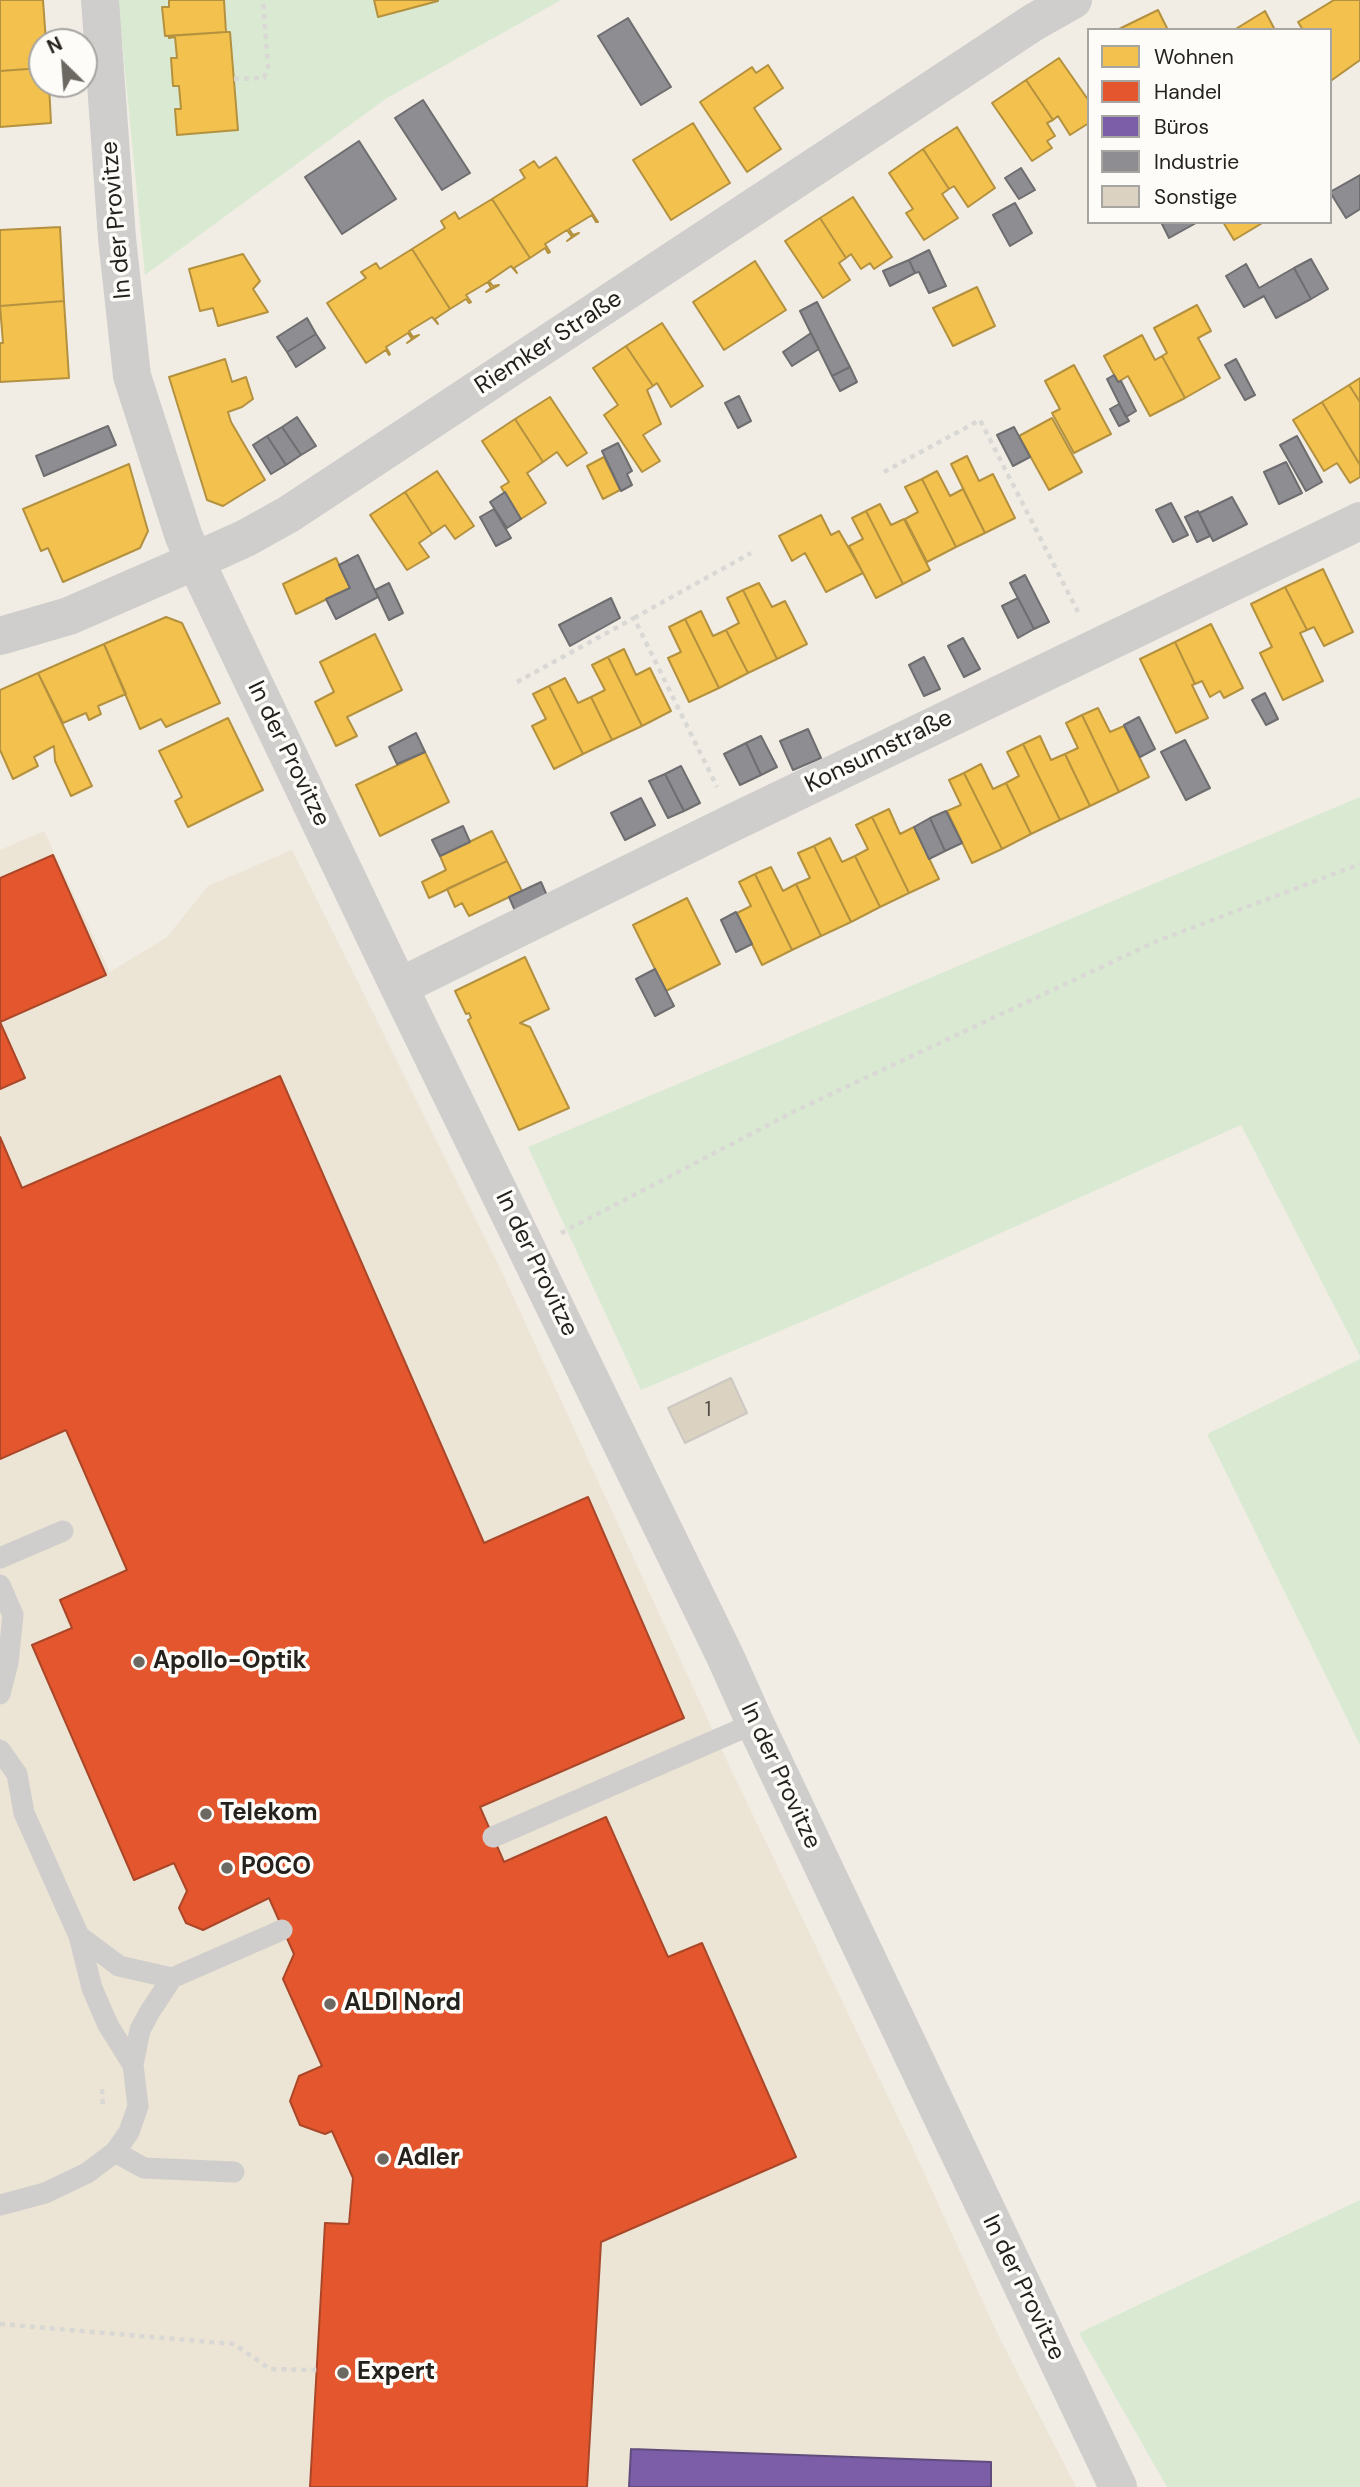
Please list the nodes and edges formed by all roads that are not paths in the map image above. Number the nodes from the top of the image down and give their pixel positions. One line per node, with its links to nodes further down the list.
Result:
1 (100, 0): 4 (street, In der Provitze)
2 (1073, 0): 4 (street, Riemker Straße)
3 (1360, 521): 6 (street, Konsumstraße)
4 (195, 562): 5 (street, Riemker Straße); 6 (street, In der Provitze)
5 (0, 636)
6 (399, 987): 11 (street, In der Provitze)
7 (63, 1531): 8 (lane)
8 (0, 1558)
9 (0, 1585): 10 (lane)
10 (0, 1694)
11 (755, 1723): 13 (lane); 21 (street, In der Provitze)
12 (0, 1750): 15 (lane)
13 (493, 1838)
14 (282, 1930): 16 (lane)
15 (79, 1936): 16 (lane); 17 (lane)
16 (172, 1979): 17 (lane)
17 (133, 2065): 18 (lane)
18 (115, 2152): 19 (lane); 20 (lane)
19 (234, 2172)
20 (0, 2205)
21 (1118, 2487)

